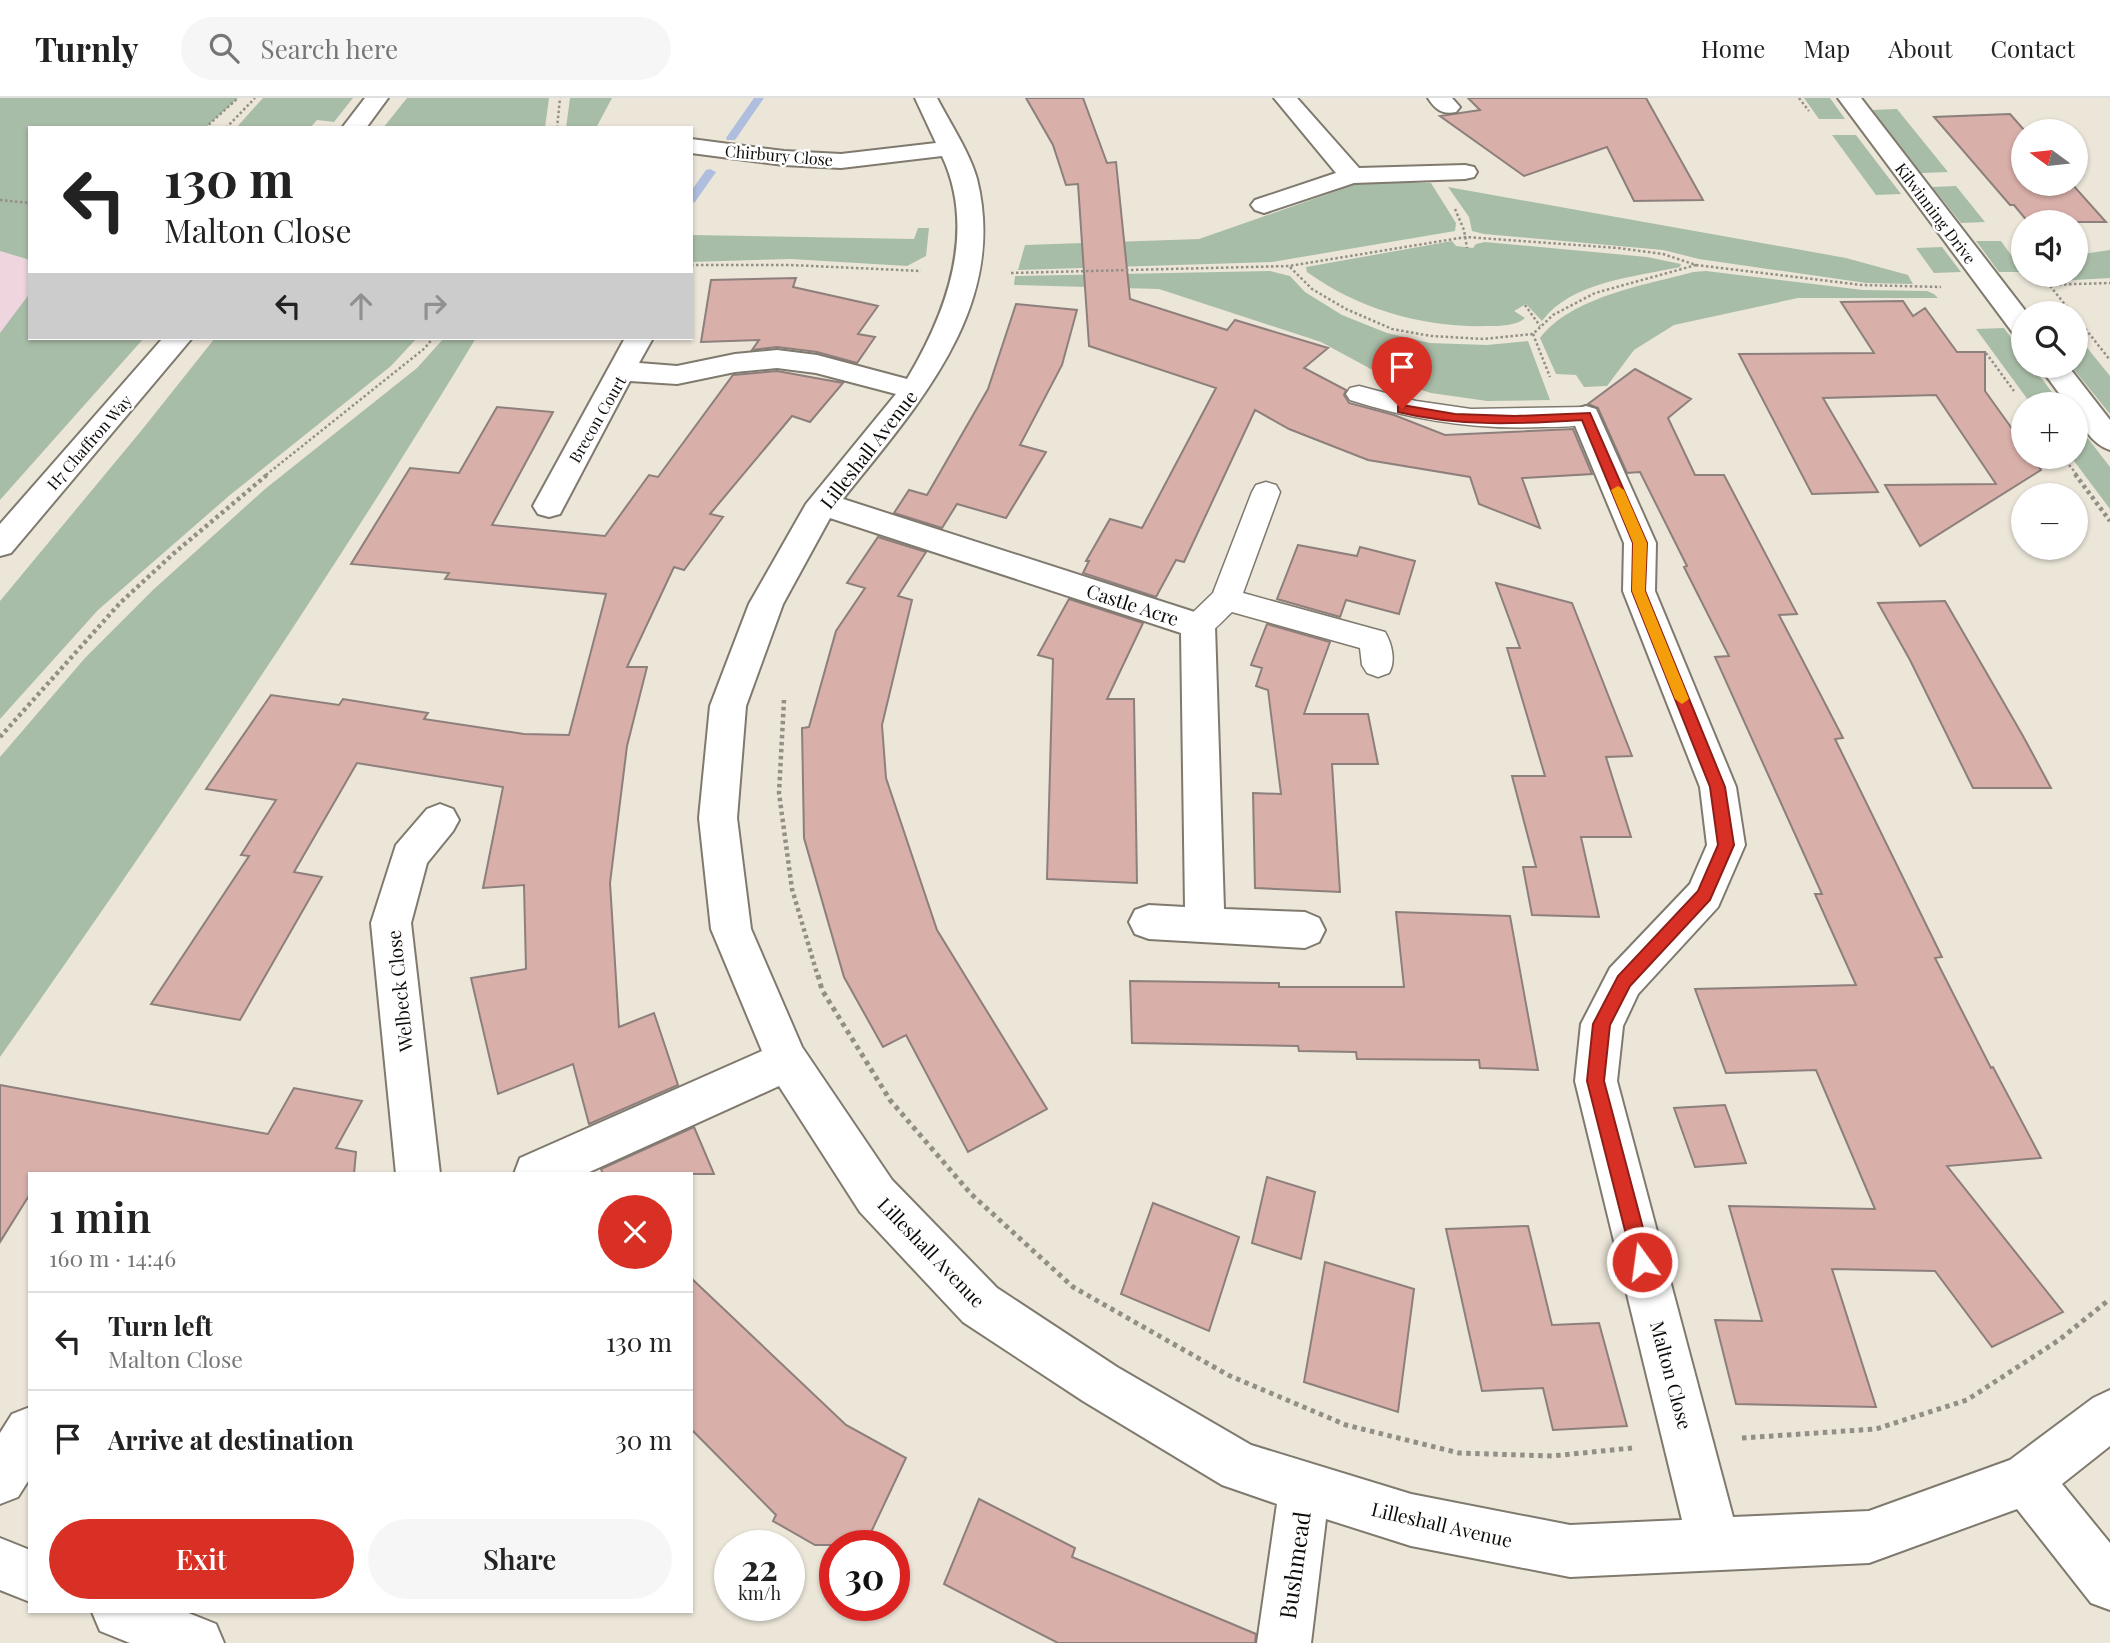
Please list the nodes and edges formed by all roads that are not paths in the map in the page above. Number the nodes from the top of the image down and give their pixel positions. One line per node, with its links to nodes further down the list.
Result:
1 (377, 98): 5 (street)
2 (926, 98): 7 (street, Lilleshall Avenue)
3 (1285, 98): 9 (street)
4 (1849, 98): 11 (street, Kilwinning Drive)
5 (356, 126)
6 (693, 132): 7 (street, Chirbury Close)
7 (951, 148): 16 (street, Lilleshall Avenue)
8 (1465, 172): 9 (street)
9 (1352, 176): 10 (street)
10 (1264, 205)
11 (2011, 311)
12 (176, 340): 23 (street, H7 Chaffron Way)
13 (638, 340): 14 (street)
14 (621, 370): 16 (street, Brecon Court); 22 (street, Brecon Court)
15 (2062, 378): 19 (street)
16 (915, 390): 21 (street, Lilleshall Avenue)
17 (1359, 394): 18 (lane, Malton Close)
18 (1586, 416): 39 (street, Malton Close)
19 (2110, 440)
20 (1266, 492): 24 (lane)
21 (822, 504): 25 (street, Castle Acre); 31 (street, Lilleshall Avenue)
22 (549, 506)
23 (0, 545)
24 (1226, 599): 25 (lane); 26 (lane)
25 (1198, 625): 29 (street, Castle Acre)
26 (1378, 665)
27 (440, 820): 32 (street, Welbeck Close)
28 (1149, 922): 29 (street)
29 (1205, 926): 30 (street)
30 (1305, 930)
31 (788, 1061): 33 (street); 38 (street, Lilleshall Avenue)
32 (418, 1172)
33 (540, 1172)
34 (2110, 1415): 37 (street, Lilleshall Avenue)
35 (28, 1435): 36 (street)
36 (0, 1479)
37 (2026, 1480): 39 (street, Lilleshall Avenue); 42 (street)
38 (1305, 1487): 39 (street, Lilleshall Avenue); 45 (street, Bushmead)
39 (1715, 1546)
40 (0, 1564): 41 (street)
41 (28, 1575)
42 (2110, 1584)
43 (122, 1613): 44 (street)
44 (197, 1643)
45 (1284, 1643)

